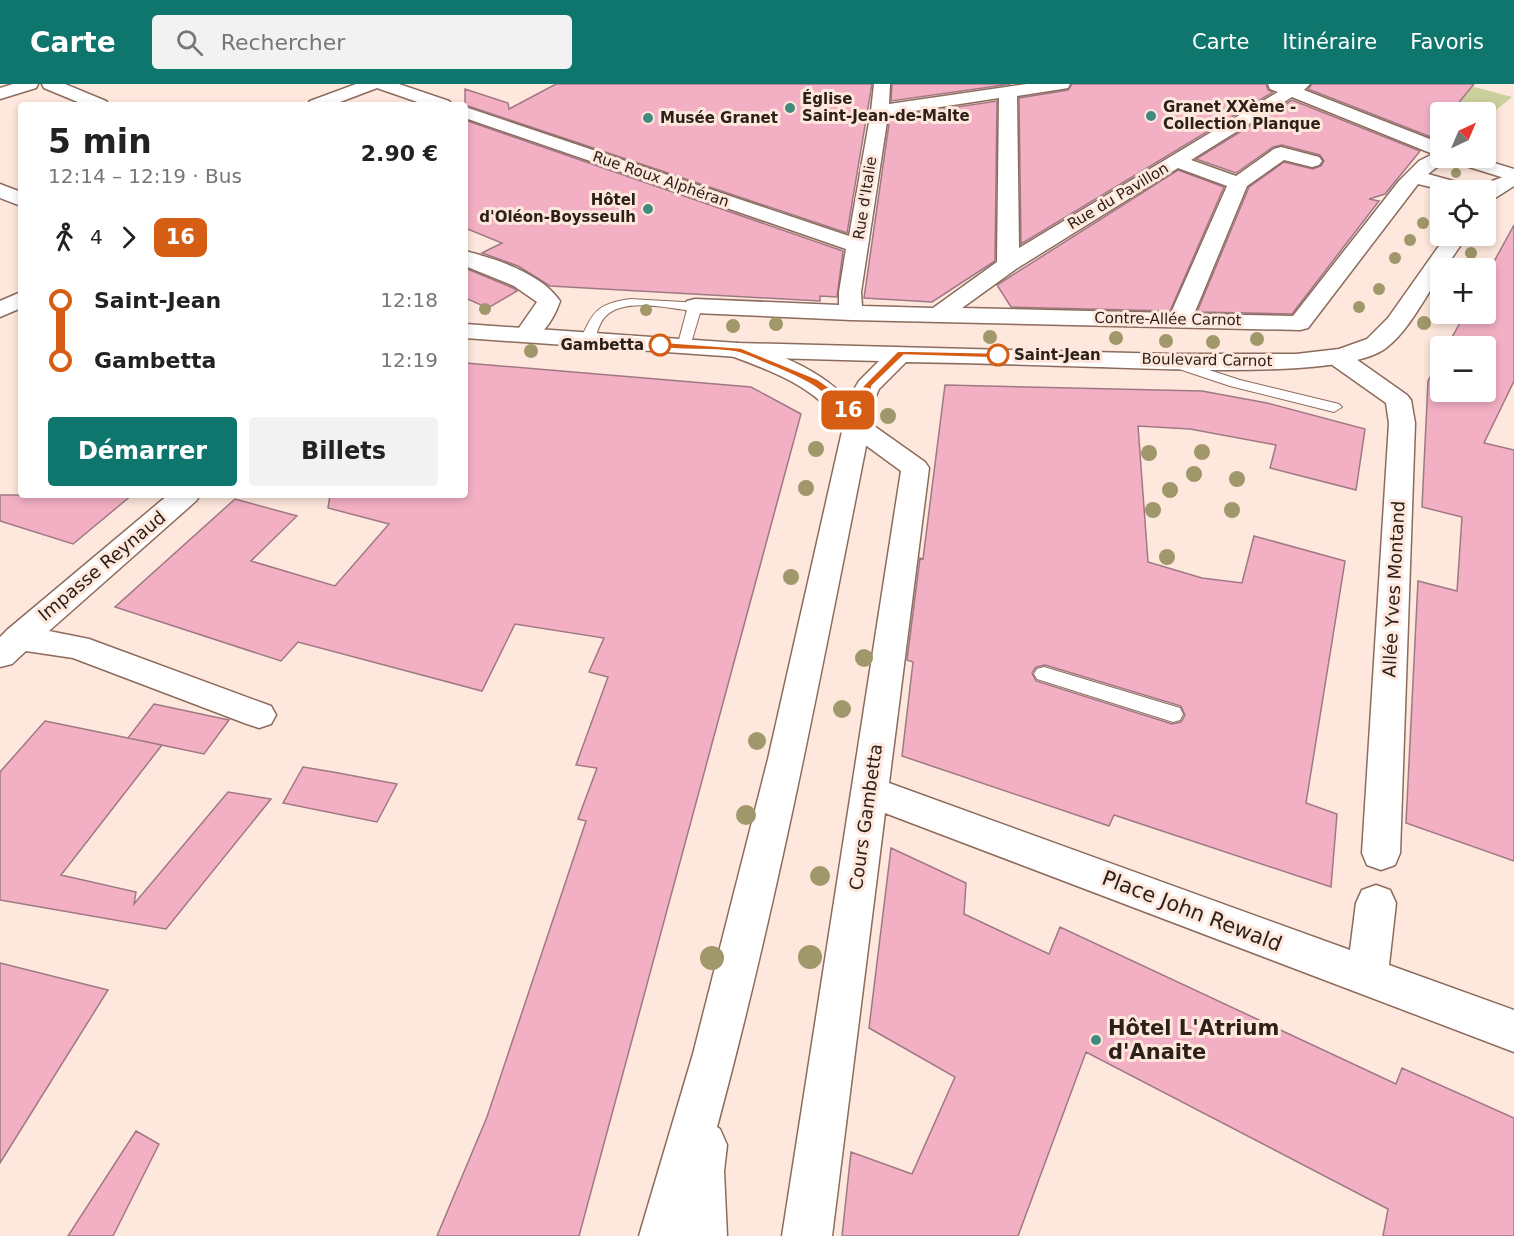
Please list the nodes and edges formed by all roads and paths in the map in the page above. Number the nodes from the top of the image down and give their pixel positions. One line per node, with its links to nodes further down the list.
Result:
1 (30, 84): 9 (street)
2 (50, 84): 10 (street)
3 (371, 84): 11 (street)
4 (382, 84): 12 (street)
5 (882, 84): 13 (street, Rue d'Italie)
6 (1062, 84): 8 (street)
7 (1289, 86): 15 (street); 17 (street, Rue du Pavillon)
8 (1008, 92): 13 (street); 30 (street)
9 (0, 94)
10 (93, 102)
11 (324, 102)
12 (434, 102)
13 (879, 111): 27 (street, Rue d'Italie)
14 (468, 113): 27 (street, Rue Roux Alphéran)
15 (1430, 146)
16 (1312, 161): 23 (street)
17 (1175, 162): 23 (street); 30 (street, Rue du Pavillon)
18 (1430, 163): 20 (street)
19 (1488, 168): 21 (street)
20 (1414, 177): 22 (street); 36 (street, Contre-Allée Carnot)
21 (1514, 177): 24 (street)
22 (1430, 181)
23 (1238, 183): 36 (street)
24 (1496, 187)
25 (0, 190): 26 (street)
26 (18, 199)
27 (857, 246): 34 (street, Rue d'Italie)
28 (1449, 246): 43 (street, Boulevard Carnot)
29 (468, 259): 38 (street)
30 (1008, 264): 35 (street, Rue du Pavillon)
31 (18, 301): 33 (street)
32 (694, 306): 34 (street, Contre-Allée Carnot); 39 (lane); 40 (lane)
33 (0, 310)
34 (851, 313): 35 (street, Contre-Allée Carnot)
35 (938, 315): 36 (street, Contre-Allée Carnot)
36 (1180, 319)
37 (468, 331): 38 (street, Boulevard Carnot)
38 (526, 335): 39 (street, Boulevard Carnot)
39 (587, 341): 40 (street, Boulevard Carnot)
40 (684, 346): 41 (street, Boulevard Carnot)
41 (738, 350): 42 (street, Boulevard Carnot); 46 (street, Cours Gambetta)
42 (901, 353): 44 (street, Boulevard Carnot); 46 (street)
43 (1337, 357): 44 (street, Boulevard Carnot); 53 (street, Allée Yves Montand)
44 (1170, 361): 45 (lane)
45 (1334, 407)
46 (858, 427): 52 (street, Cours Gambetta); 57 (street)
47 (182, 498): 48 (street, Impasse Reynaud)
48 (9, 646): 51 (street)
49 (1044, 674): 50 (lane)
50 (1173, 714)
51 (259, 715)
52 (869, 791): 55 (street, Place John Rewald); 60 (street, Cours Gambetta)
53 (1381, 853)
54 (1376, 903): 55 (street)
55 (1367, 977): 56 (street, Place John Rewald)
56 (1514, 1031)
57 (715, 1054): 58 (street); 59 (street)
58 (664, 1236)
59 (702, 1236)
60 (807, 1236)

